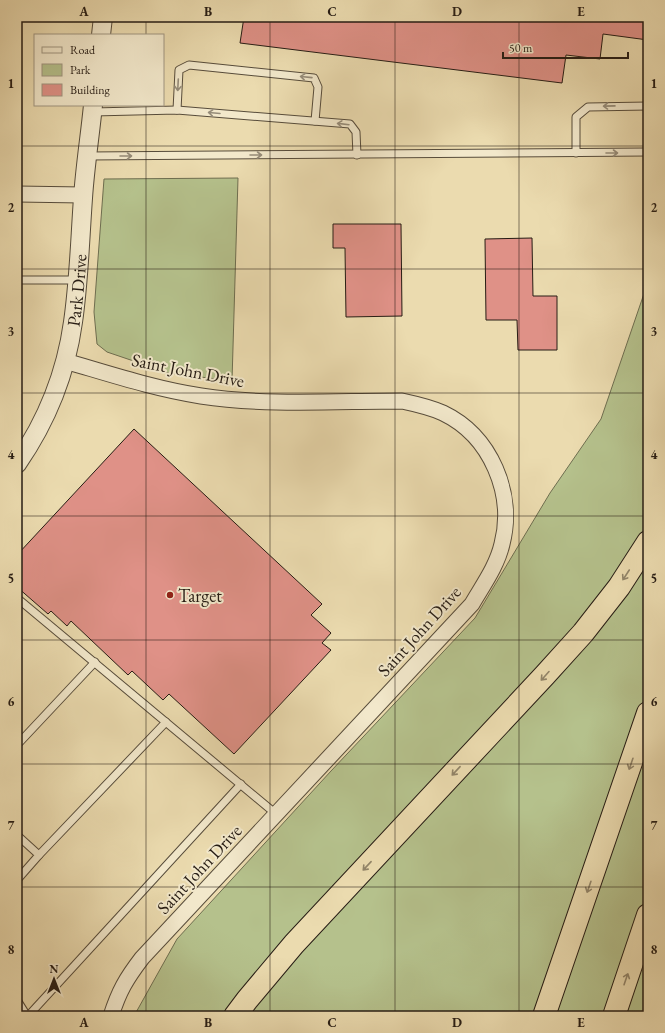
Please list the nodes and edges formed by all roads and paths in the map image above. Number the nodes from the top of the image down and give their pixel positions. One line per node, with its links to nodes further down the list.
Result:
1 (102, 17): 2 (street)
2 (100, 34)
3 (648, 106): 8 (lane, one-way to 8)
4 (92, 109): 5 (lane); 10 (street, Park Drive)
5 (177, 110): 6 (lane, one-way to 5); 6 (lane, one-way to 5)
6 (315, 121): 9 (lane, one-way to 6)
7 (648, 152): 8 (lane, one-way to 7)
8 (576, 153): 9 (lane)
9 (357, 154): 10 (lane, one-way to 9)
10 (87, 156): 12 (street, Park Drive)
11 (17, 194): 12 (street)
12 (83, 195): 14 (street, Park Drive)
13 (17, 280): 14 (lane)
14 (77, 280): 15 (street, Park Drive)
15 (65, 361): 16 (street, Park Drive); 24 (street, Saint John Drive)
16 (17, 464)
17 (648, 542): 32 (highway, one-way to 32)
18 (17, 598): 19 (lane)
19 (95, 662): 21 (lane); 22 (lane)
20 (648, 714): 33 (highway, one-way to 33)
21 (166, 722): 23 (lane); 26 (lane)
22 (17, 745)
23 (241, 784): 24 (lane); 30 (lane)
24 (276, 814): 31 (street, Saint John Drive)
25 (17, 835): 26 (lane)
26 (39, 855): 27 (lane)
27 (17, 880)
28 (648, 915): 34 (highway, one-way to 28)
29 (17, 1000): 30 (lane)
30 (28, 1016)
31 (111, 1016)
32 (235, 1016)
33 (544, 1016)
34 (614, 1016)

